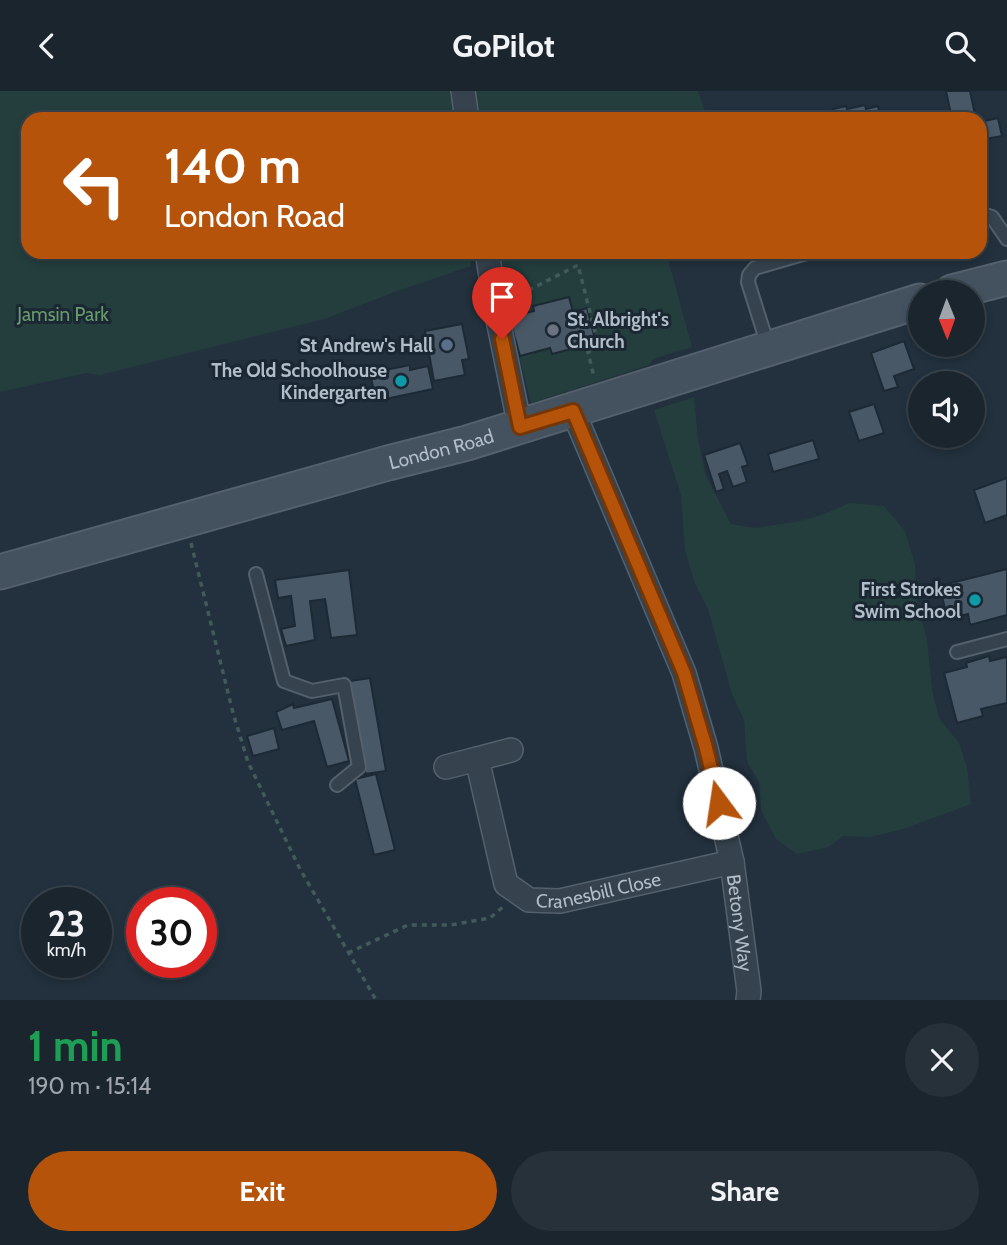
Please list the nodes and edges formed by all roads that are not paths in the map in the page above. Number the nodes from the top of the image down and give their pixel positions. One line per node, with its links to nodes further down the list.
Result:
1 (463, 91): 2 (street)
2 (466, 112)
3 (987, 215): 4 (lane)
4 (1007, 239)
5 (488, 259): 12 (street)
6 (786, 259): 10 (lane)
7 (1007, 278): 8 (main road)
8 (985, 284)
9 (908, 305): 10 (main road, London Road)
10 (769, 349): 11 (main road, London Road)
11 (573, 411): 12 (main road, London Road); 21 (street, Betony Way)
12 (520, 427): 13 (main road, London Road)
13 (0, 572)
14 (256, 575): 20 (lane)
15 (1007, 639): 16 (lane)
16 (957, 652)
17 (511, 750): 18 (street)
18 (477, 759): 19 (street); 21 (street, Cranesbill Close)
19 (446, 767)
20 (337, 785)
21 (732, 862): 22 (street, Betony Way)
22 (748, 1000)

